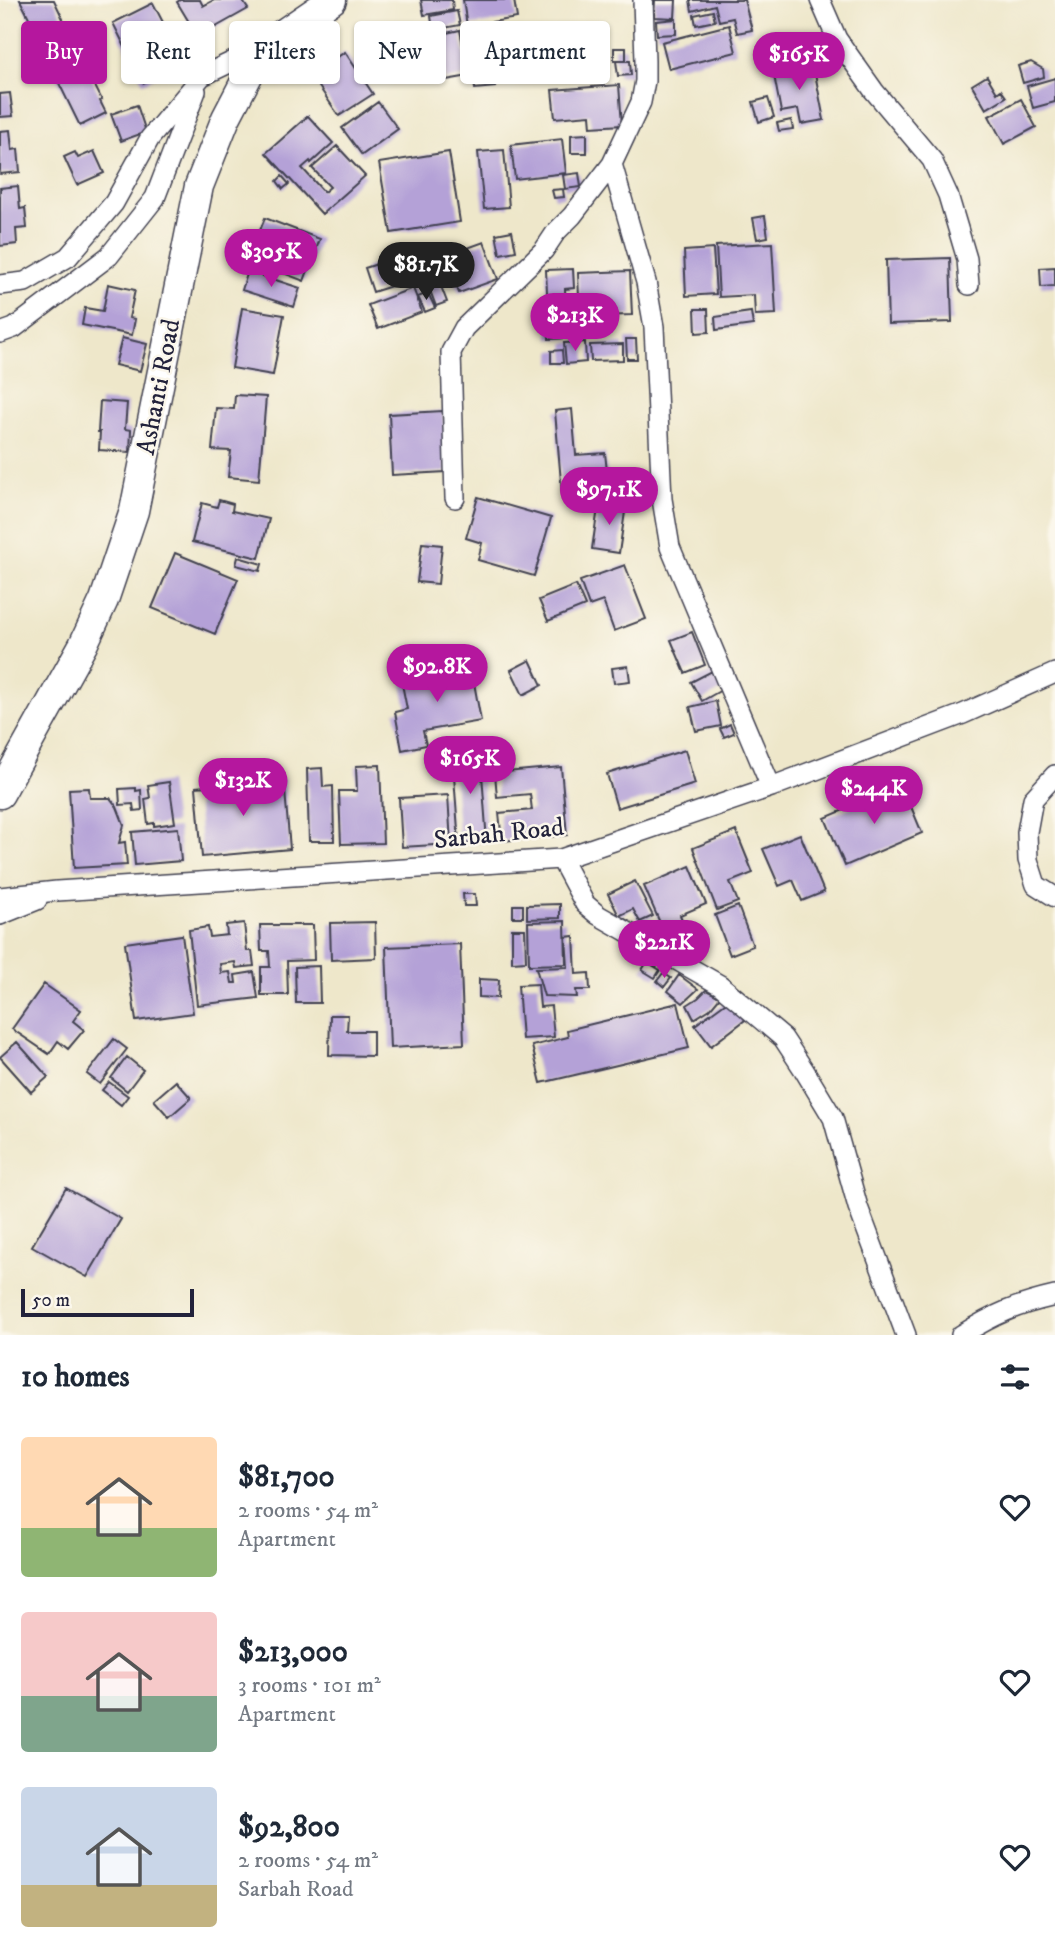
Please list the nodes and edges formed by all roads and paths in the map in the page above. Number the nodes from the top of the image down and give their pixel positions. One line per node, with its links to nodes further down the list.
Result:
1 (332, 0): 4 (street, Ashanti Road)
2 (643, 0): 8 (street)
3 (820, 0): 10 (street)
4 (301, 21)
5 (195, 84): 9 (street)
6 (199, 84): 11 (street)
7 (243, 84): 16 (street, Ashanti Road)
8 (612, 164): 12 (street); 15 (street)
9 (0, 285)
10 (970, 285)
11 (0, 333)
12 (456, 498)
13 (1055, 673): 15 (street, Sarbah Road)
14 (1055, 775): 20 (street)
15 (771, 787): 17 (street, Sarbah Road)
16 (0, 794)
17 (561, 859): 18 (street, Sarbah Road); 23 (street)
18 (57, 891): 19 (street, Sarbah Road); 21 (street)
19 (0, 897)
20 (1055, 897)
21 (0, 915)
22 (1055, 1296): 24 (street)
23 (906, 1335)
24 (961, 1335)

